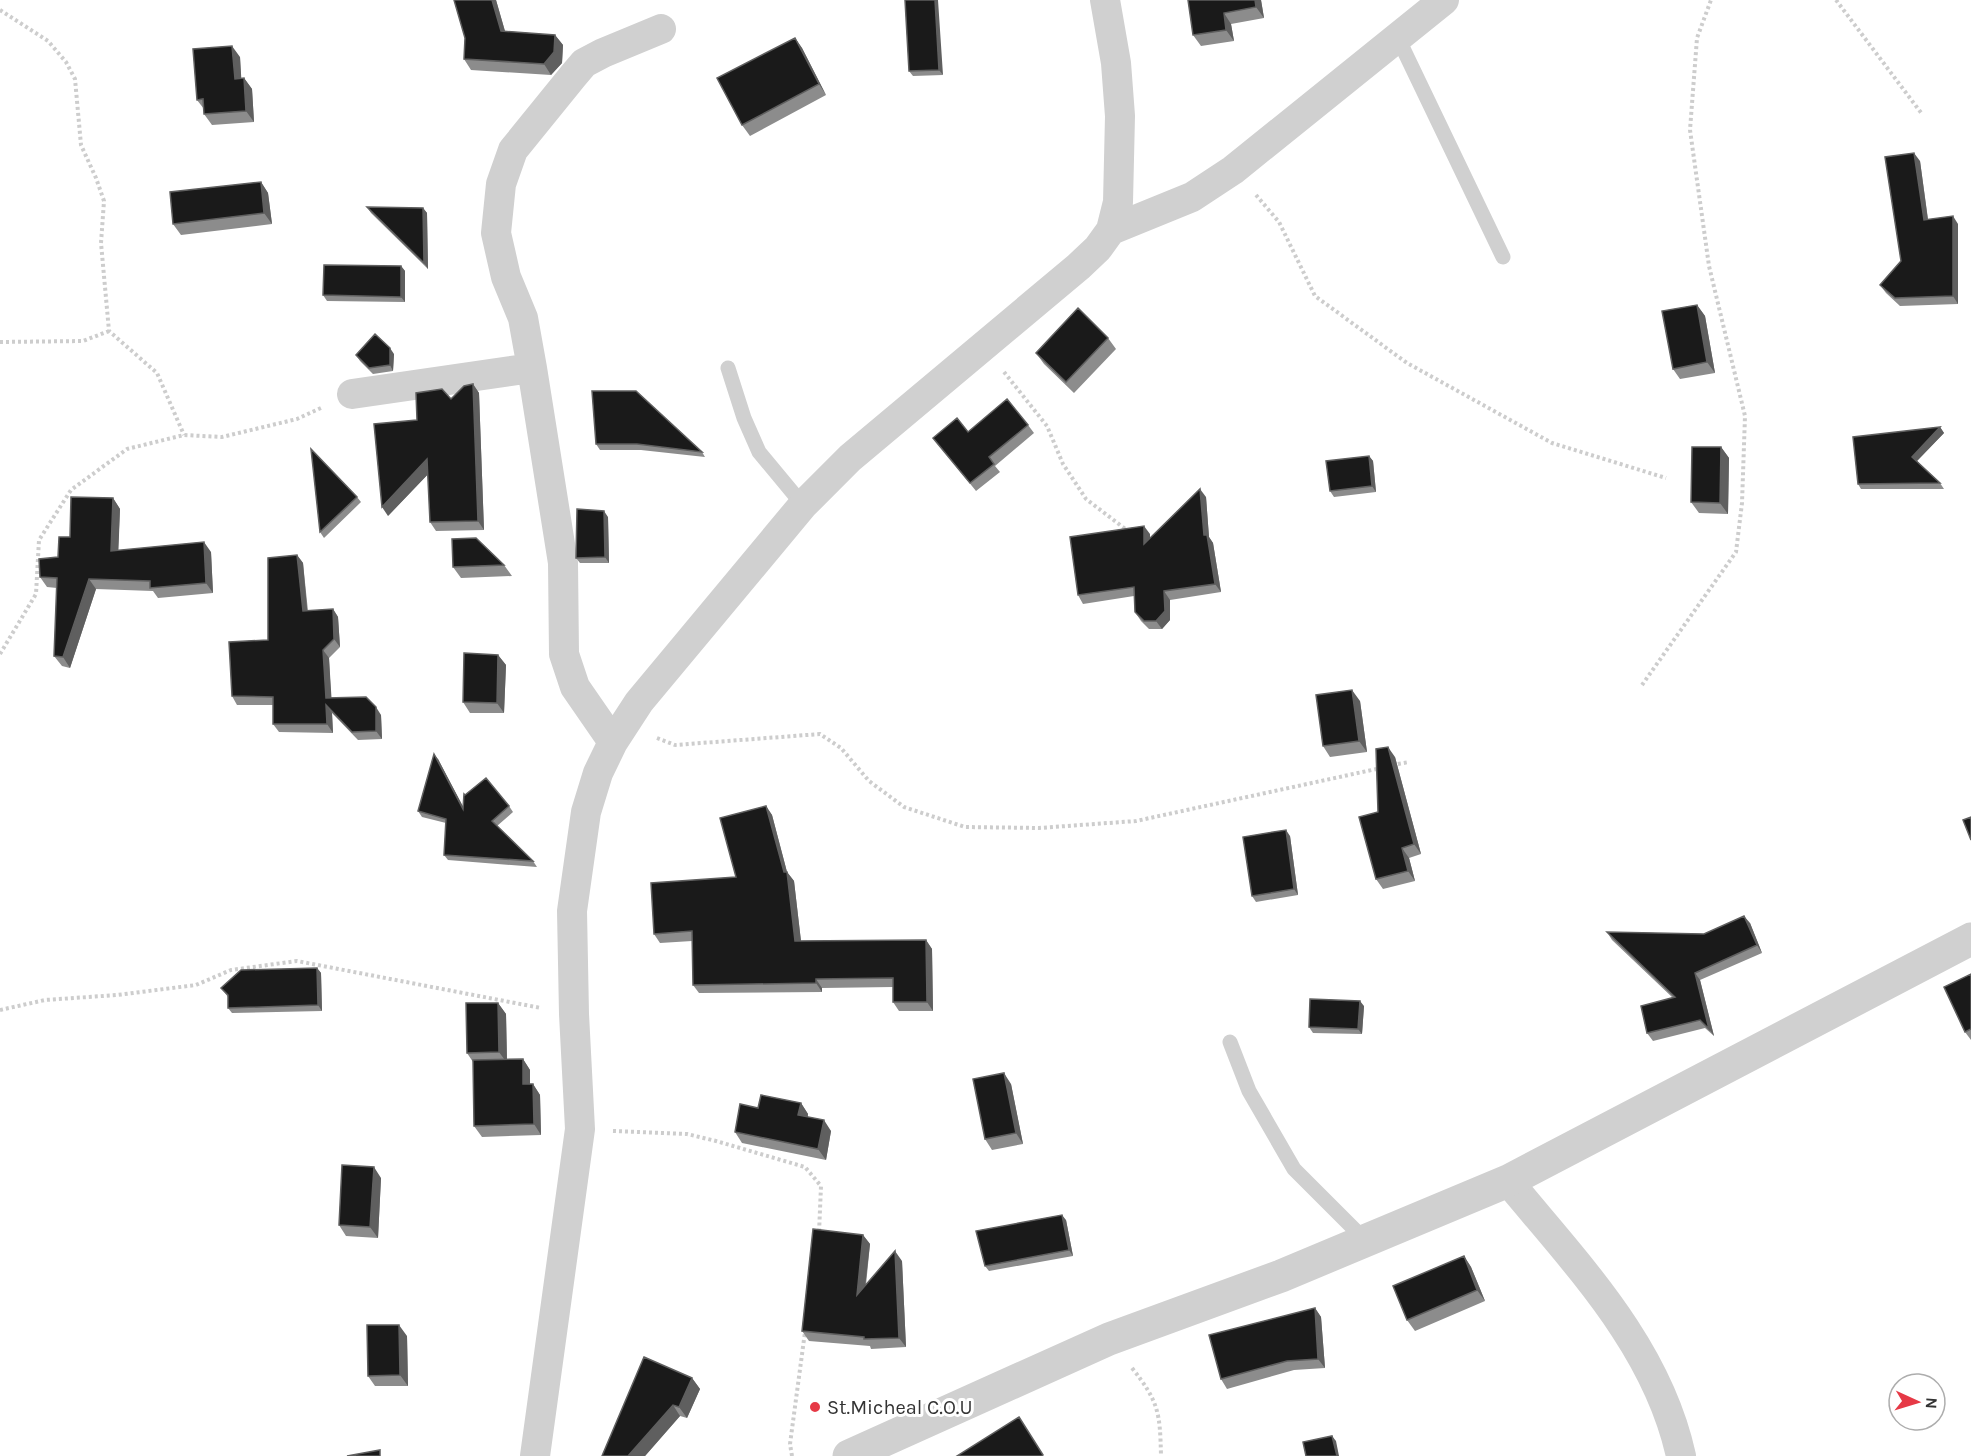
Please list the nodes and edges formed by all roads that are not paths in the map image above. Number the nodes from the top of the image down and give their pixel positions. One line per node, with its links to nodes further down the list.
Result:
1 (1105, 0): 5 (street)
2 (1444, 0): 4 (street)
3 (661, 29): 7 (street)
4 (1397, 36): 5 (street); 6 (lane)
5 (1111, 230): 10 (street)
6 (1503, 257)
7 (532, 368): 9 (street); 11 (street)
8 (728, 368): 10 (lane)
9 (352, 394)
10 (803, 505): 11 (street)
11 (619, 733): 16 (street)
12 (1971, 939): 14 (street)
13 (1230, 1042): 15 (lane)
14 (1508, 1181): 15 (street); 18 (street)
15 (1365, 1240): 17 (street)
16 (535, 1456)
17 (849, 1456)
18 (1681, 1456)

